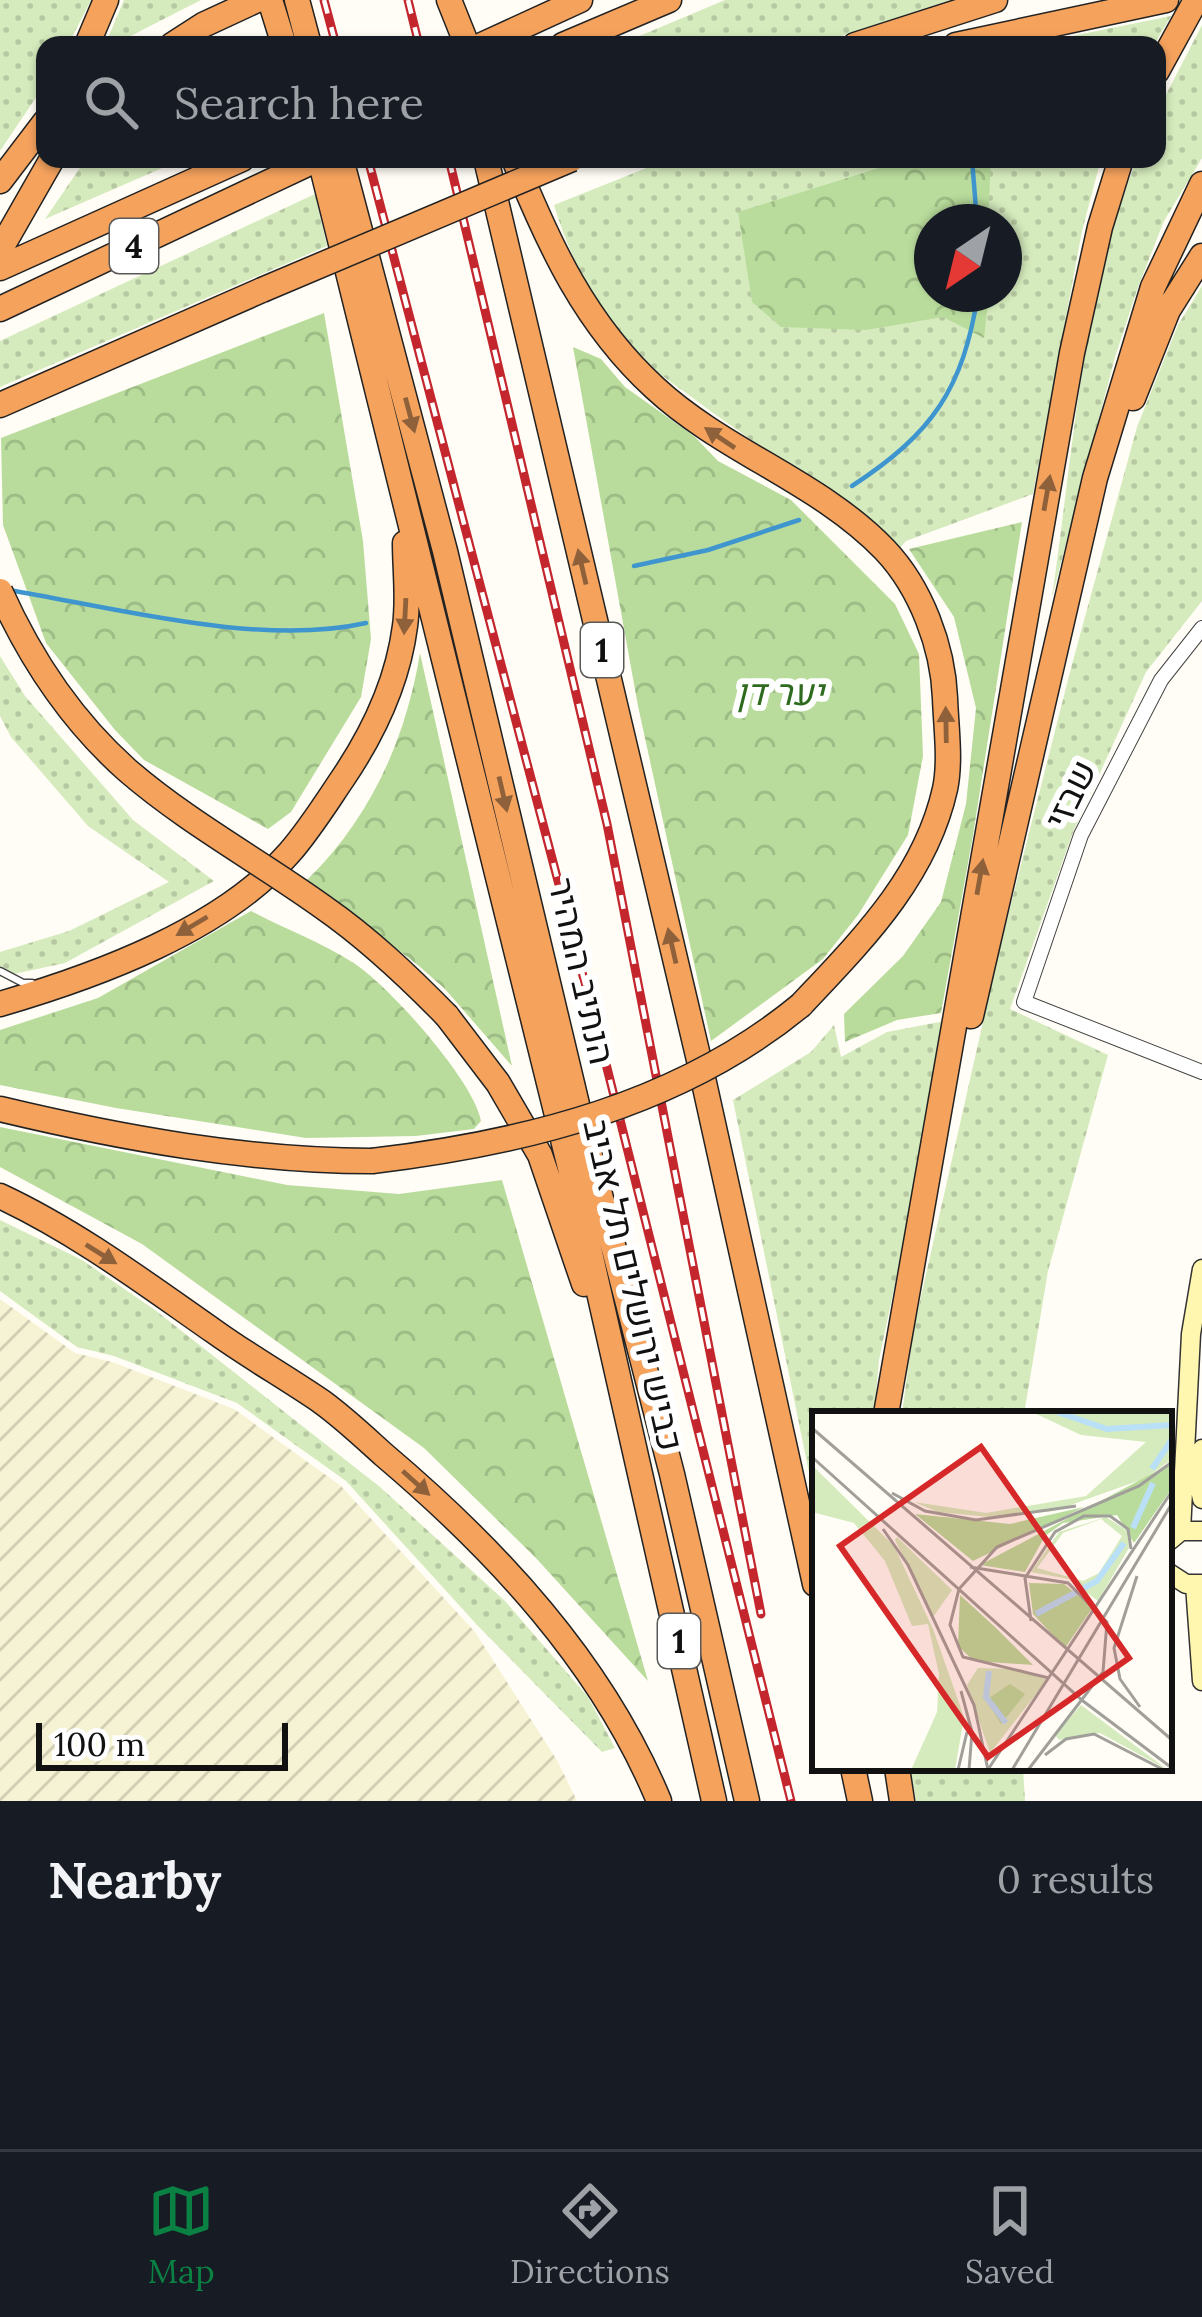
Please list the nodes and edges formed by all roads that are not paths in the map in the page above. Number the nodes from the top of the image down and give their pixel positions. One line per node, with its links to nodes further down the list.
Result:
1 (106, 0): 11 (highway)
2 (257, 0): 12 (highway)
3 (270, 0): 13 (highway)
4 (297, 0): 14 (highway)
5 (448, 0): 15 (highway)
6 (580, 0): 16 (highway)
7 (669, 0): 17 (highway)
8 (995, 0): 18 (highway)
9 (1166, 0): 19 (highway)
10 (1196, 0): 20 (highway)
11 (91, 36)
12 (186, 36)
13 (281, 36)
14 (307, 36)
15 (460, 36)
16 (502, 36)
17 (584, 36)
18 (883, 36)
19 (995, 36)
20 (1166, 55)
21 (36, 134): 30 (highway)
22 (47, 168): 32 (highway)
23 (222, 168): 34 (highway, 4)
24 (300, 168): 35 (highway, 4)
25 (321, 168): 37 (highway, כביש ירושלים תל אביב / 1)
26 (343, 168): 52 (highway, הנתיב המהיר / 1, one-way to 52)
27 (488, 168): 57 (highway, 1, one-way to 27)
28 (1117, 168): 48 (highway, one-way to 28)
29 (518, 170): 36 (highway, bridge); 45 (highway, one-way to 29, bridge)
30 (0, 181)
31 (1202, 184): 40 (highway)
32 (0, 250)
33 (1202, 256): 40 (highway)
34 (0, 268)
35 (0, 309)
36 (0, 405)
37 (404, 499): 42 (highway, one-way to 42); 50 (highway, כביש ירושלים תל אביב / 1)
38 (0, 591): 50 (highway, bridge)
39 (1202, 628): 44 (street, שבזי)
40 (1038, 716): 48 (highway)
41 (0, 971): 42 (lane)
42 (66, 984): 43 (highway)
43 (0, 1004)
44 (1202, 1072)
45 (0, 1109)
46 (0, 1196): 62 (highway, one-way to 62)
47 (1202, 1269): 56 (street)
48 (902, 1323): 49 (highway)
49 (887, 1411)
50 (632, 1423): 53 (highway, כביש ירושלים תל אביב / 1)
51 (1202, 1449): 54 (street)
52 (672, 1474): 53 (lane); 64 (highway, הנתיב המהיר / 1)
53 (644, 1481): 63 (highway, כביש ירושלים תל אביב / 1)
54 (1202, 1499)
55 (1202, 1531): 56 (street)
56 (1175, 1536)
57 (812, 1571)
58 (1198, 1584): 59 (street)
59 (1202, 1681)
60 (855, 1771): 65 (highway)
61 (897, 1771): 66 (highway)
62 (659, 1801)
63 (715, 1801)
64 (746, 1801)
65 (860, 1801)
66 (902, 1801)

